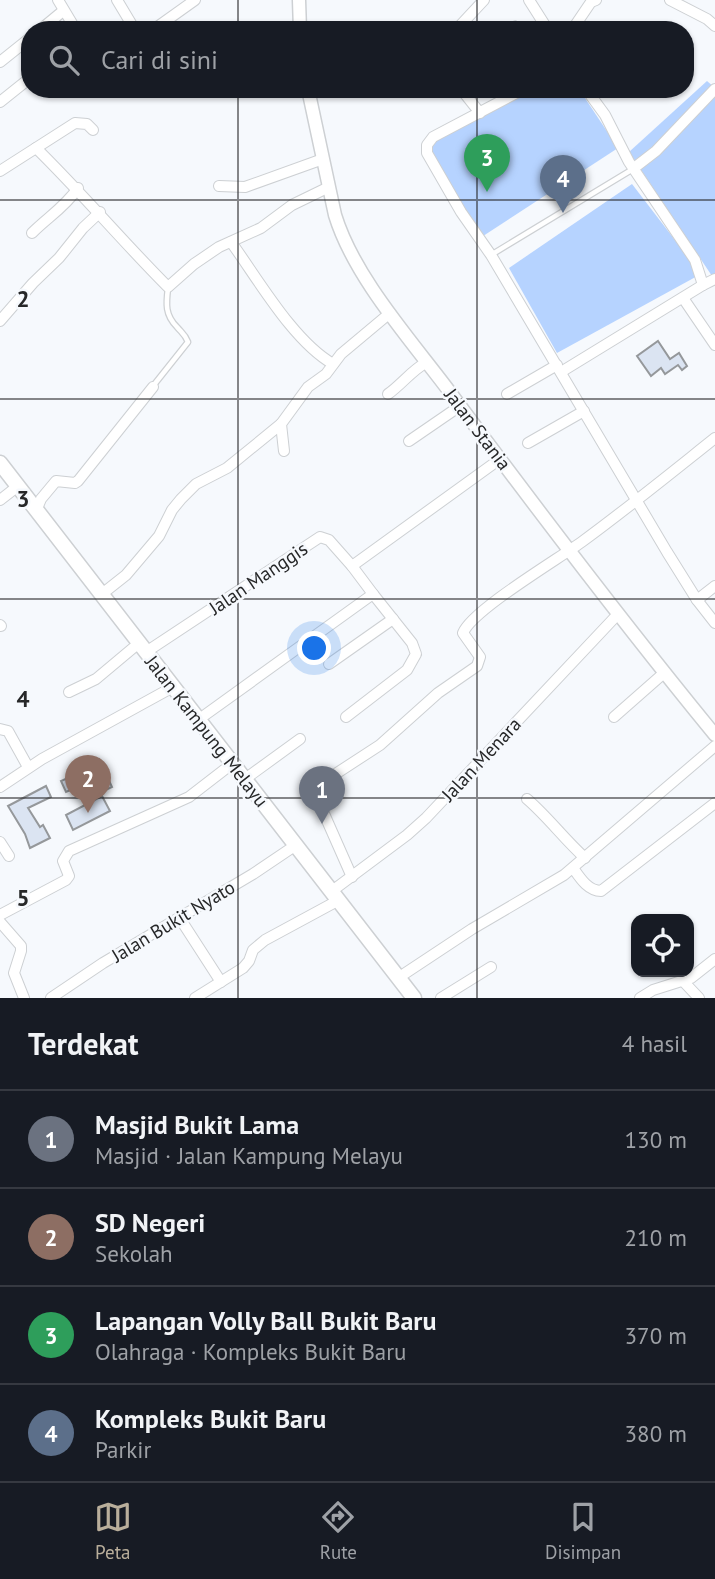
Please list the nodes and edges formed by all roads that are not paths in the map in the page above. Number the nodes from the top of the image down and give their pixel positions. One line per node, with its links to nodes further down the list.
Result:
1 (58, 0): 9 (street)
2 (117, 0): 12 (street)
3 (195, 0): 13 (street)
4 (299, 0): 14 (street)
5 (484, 0): 15 (street)
6 (530, 0): 16 (street)
7 (596, 0): 17 (street)
8 (670, 0): 18 (street)
9 (63, 11): 10 (street); 11 (street)
10 (51, 21)
11 (70, 21)
12 (130, 21)
13 (166, 21)
14 (300, 21)
15 (464, 21)
16 (543, 21)
17 (578, 21)
18 (715, 26)
19 (21, 45): 20 (street)
20 (0, 61)
21 (21, 85): 27 (street)
22 (715, 89): 33 (street)
23 (311, 98): 31 (street, Jalan Stania)
24 (468, 98): 28 (street)
25 (498, 98): 28 (street)
26 (593, 98): 33 (street)
27 (0, 102)
28 (480, 113): 40 (street)
29 (93, 130): 30 (street)
30 (36, 148): 32 (street); 36 (street)
31 (323, 159): 34 (street); 35 (street, Jalan Stania)
32 (0, 172)
33 (637, 173): 40 (lane); 42 (street)
34 (219, 186)
35 (329, 187): 39 (street); 45 (street, Jalan Stania)
36 (78, 188): 37 (street); 38 (street)
37 (100, 212): 43 (street); 46 (street)
38 (32, 233)
39 (231, 242): 43 (street); 49 (street)
40 (494, 259): 50 (street)
41 (715, 279): 42 (street)
42 (703, 285): 44 (street)
43 (168, 287): 51 (lane)
44 (683, 298): 47 (street); 50 (street)
45 (390, 313): 48 (street, Jalan Stania); 49 (street)
46 (0, 321)
47 (715, 345)
48 (427, 362): 52 (street); 54 (street, Jalan Stania)
49 (333, 363): 56 (street)
50 (559, 368): 53 (street); 55 (street)
51 (153, 387): 66 (street)
52 (388, 394)
53 (507, 394)
54 (460, 406): 58 (street); 61 (street, Jalan Stania)
55 (584, 411): 59 (street); 65 (street)
56 (281, 424): 60 (street); 70 (street)
57 (715, 438): 65 (street)
58 (410, 441)
59 (528, 443)
60 (284, 450)
61 (500, 459): 67 (street, Jalan Stania); 68 (street)
62 (0, 463): 63 (main road, Jalan Kampung Melayu)
63 (18, 486): 64 (street); 66 (main road, Jalan Kampung Melayu)
64 (0, 500)
65 (636, 501): 67 (street); 72 (street)
66 (33, 507): 70 (main road, Jalan Kampung Melayu)
67 (568, 550): 73 (street, Jalan Stania); 99 (street)
68 (352, 566): 71 (street); 76 (street, Jalan Manggis)
69 (715, 586): 72 (street)
70 (102, 594): 76 (main road, Jalan Kampung Melayu)
71 (373, 594): 74 (street); 83 (street)
72 (697, 600): 75 (street)
73 (618, 614): 78 (street, Jalan Stania); 99 (street, Jalan Menara)
74 (393, 619): 77 (street); 81 (street)
75 (715, 623)
76 (142, 648): 79 (main road, Jalan Kampung Melayu); 80 (street)
77 (329, 664)
78 (664, 673): 82 (street); 85 (street, Jalan Stania)
79 (173, 687): 83 (main road, Jalan Kampung Melayu); 89 (street)
80 (69, 692)
81 (346, 717)
82 (614, 717)
83 (198, 720): 88 (main road, Jalan Kampung Melayu)
84 (0, 729): 89 (street)
85 (715, 735)
86 (300, 739): 90 (street)
87 (715, 746): 97 (street)
88 (233, 764): 90 (main road, Jalan Kampung Melayu); 101 (street)
89 (28, 767): 91 (street)
90 (245, 779): 95 (main road, Jalan Kampung Melayu)
91 (0, 786)
92 (527, 799): 97 (street)
93 (715, 803): 98 (street)
94 (0, 842): 96 (street)
95 (296, 845): 100 (main road, Jalan Kampung Melayu); 102 (street, Jalan Bukit Nyato)
96 (9, 856)
97 (585, 858): 98 (street)
98 (573, 868): 106 (street)
99 (352, 877): 100 (street, Jalan Menara)
100 (336, 896): 106 (main road, Jalan Kampung Melayu); 108 (street, Jalan Menara)
101 (0, 915)
102 (179, 917): 108 (street); 110 (street, Jalan Bukit Nyato)
103 (0, 922): 109 (street)
104 (715, 959): 107 (street)
105 (491, 967): 113 (street)
106 (398, 978): 112 (main road, Jalan Kampung Melayu)
107 (683, 981): 114 (street); 115 (street)
108 (221, 982): 111 (street, Jalan Menara)
109 (24, 998)
110 (51, 998)
111 (195, 998)
112 (414, 998)
113 (441, 998)
114 (640, 998)
115 (699, 998)

